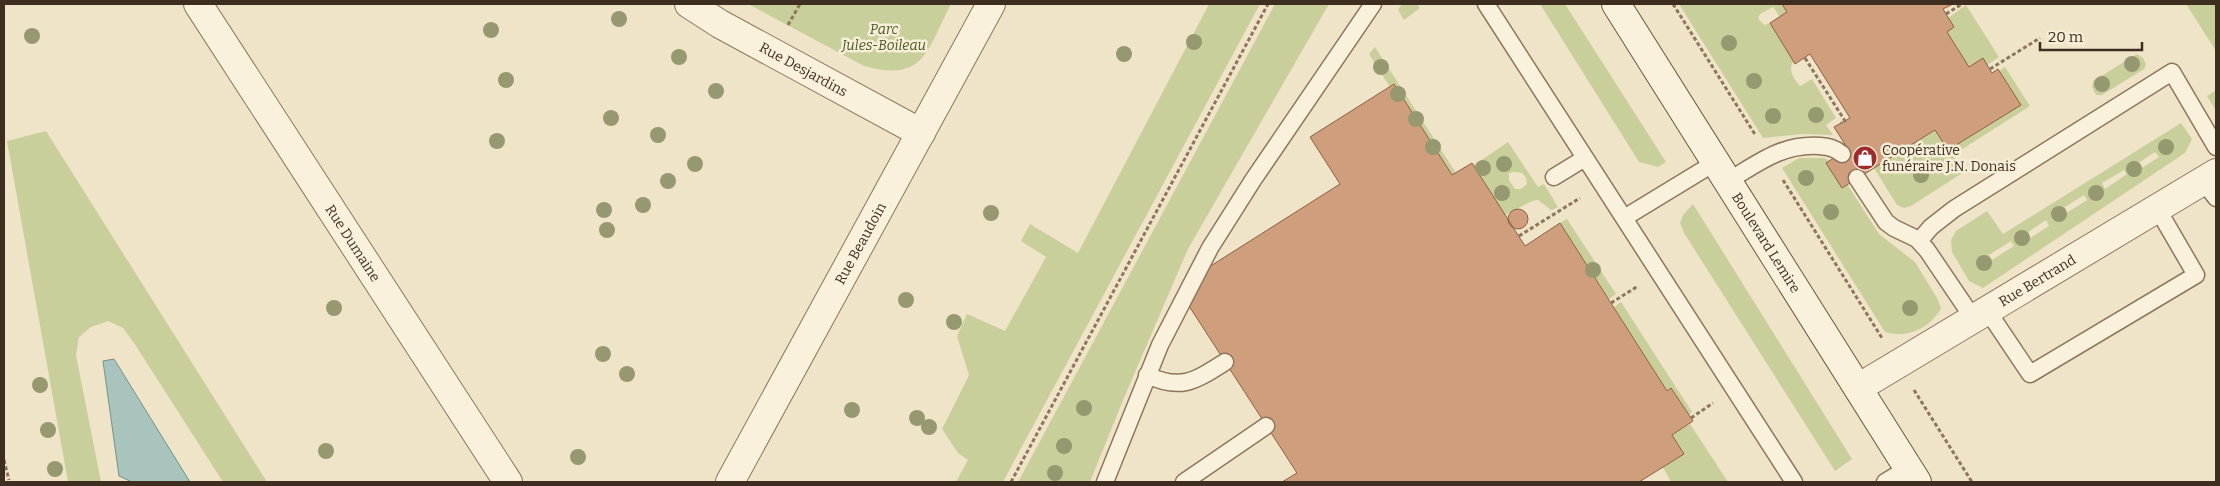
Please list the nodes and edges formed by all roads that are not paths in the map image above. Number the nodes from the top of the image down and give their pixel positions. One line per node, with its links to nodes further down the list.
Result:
1 (198, 4): 24 (street, Rue Dumaine)
2 (688, 4): 7 (street, Rue Desjardins)
3 (991, 4): 7 (street, Rue Beaudoin)
4 (1373, 4): 20 (lane)
5 (1486, 4): 10 (lane)
6 (1616, 4): 11 (street, Boulevard Lemire)
7 (921, 133): 25 (street, Rue Beaudoin)
8 (2216, 147): 17 (lane)
9 (1842, 154): 11 (lane)
10 (1585, 158): 12 (lane); 16 (lane)
11 (1722, 172): 16 (lane); 21 (street, Boulevard Lemire)
12 (1554, 177)
13 (1857, 178): 17 (lane)
14 (2212, 184): 15 (street, Rue Bertrand)
15 (2157, 208): 18 (street, Rue Bertrand); 18 (lane)
16 (1624, 218): 28 (lane)
17 (1919, 242): 18 (lane)
18 (1980, 314): 21 (street, Rue Bertrand)
19 (1225, 362): 20 (lane)
20 (1147, 375): 26 (lane)
21 (1858, 388): 23 (street, Boulevard Lemire)
22 (1266, 426): 27 (lane)
23 (1912, 475): 29 (lane)
24 (508, 482)
25 (730, 482)
26 (1105, 482)
27 (1184, 482)
28 (1794, 482)
29 (1885, 482)

